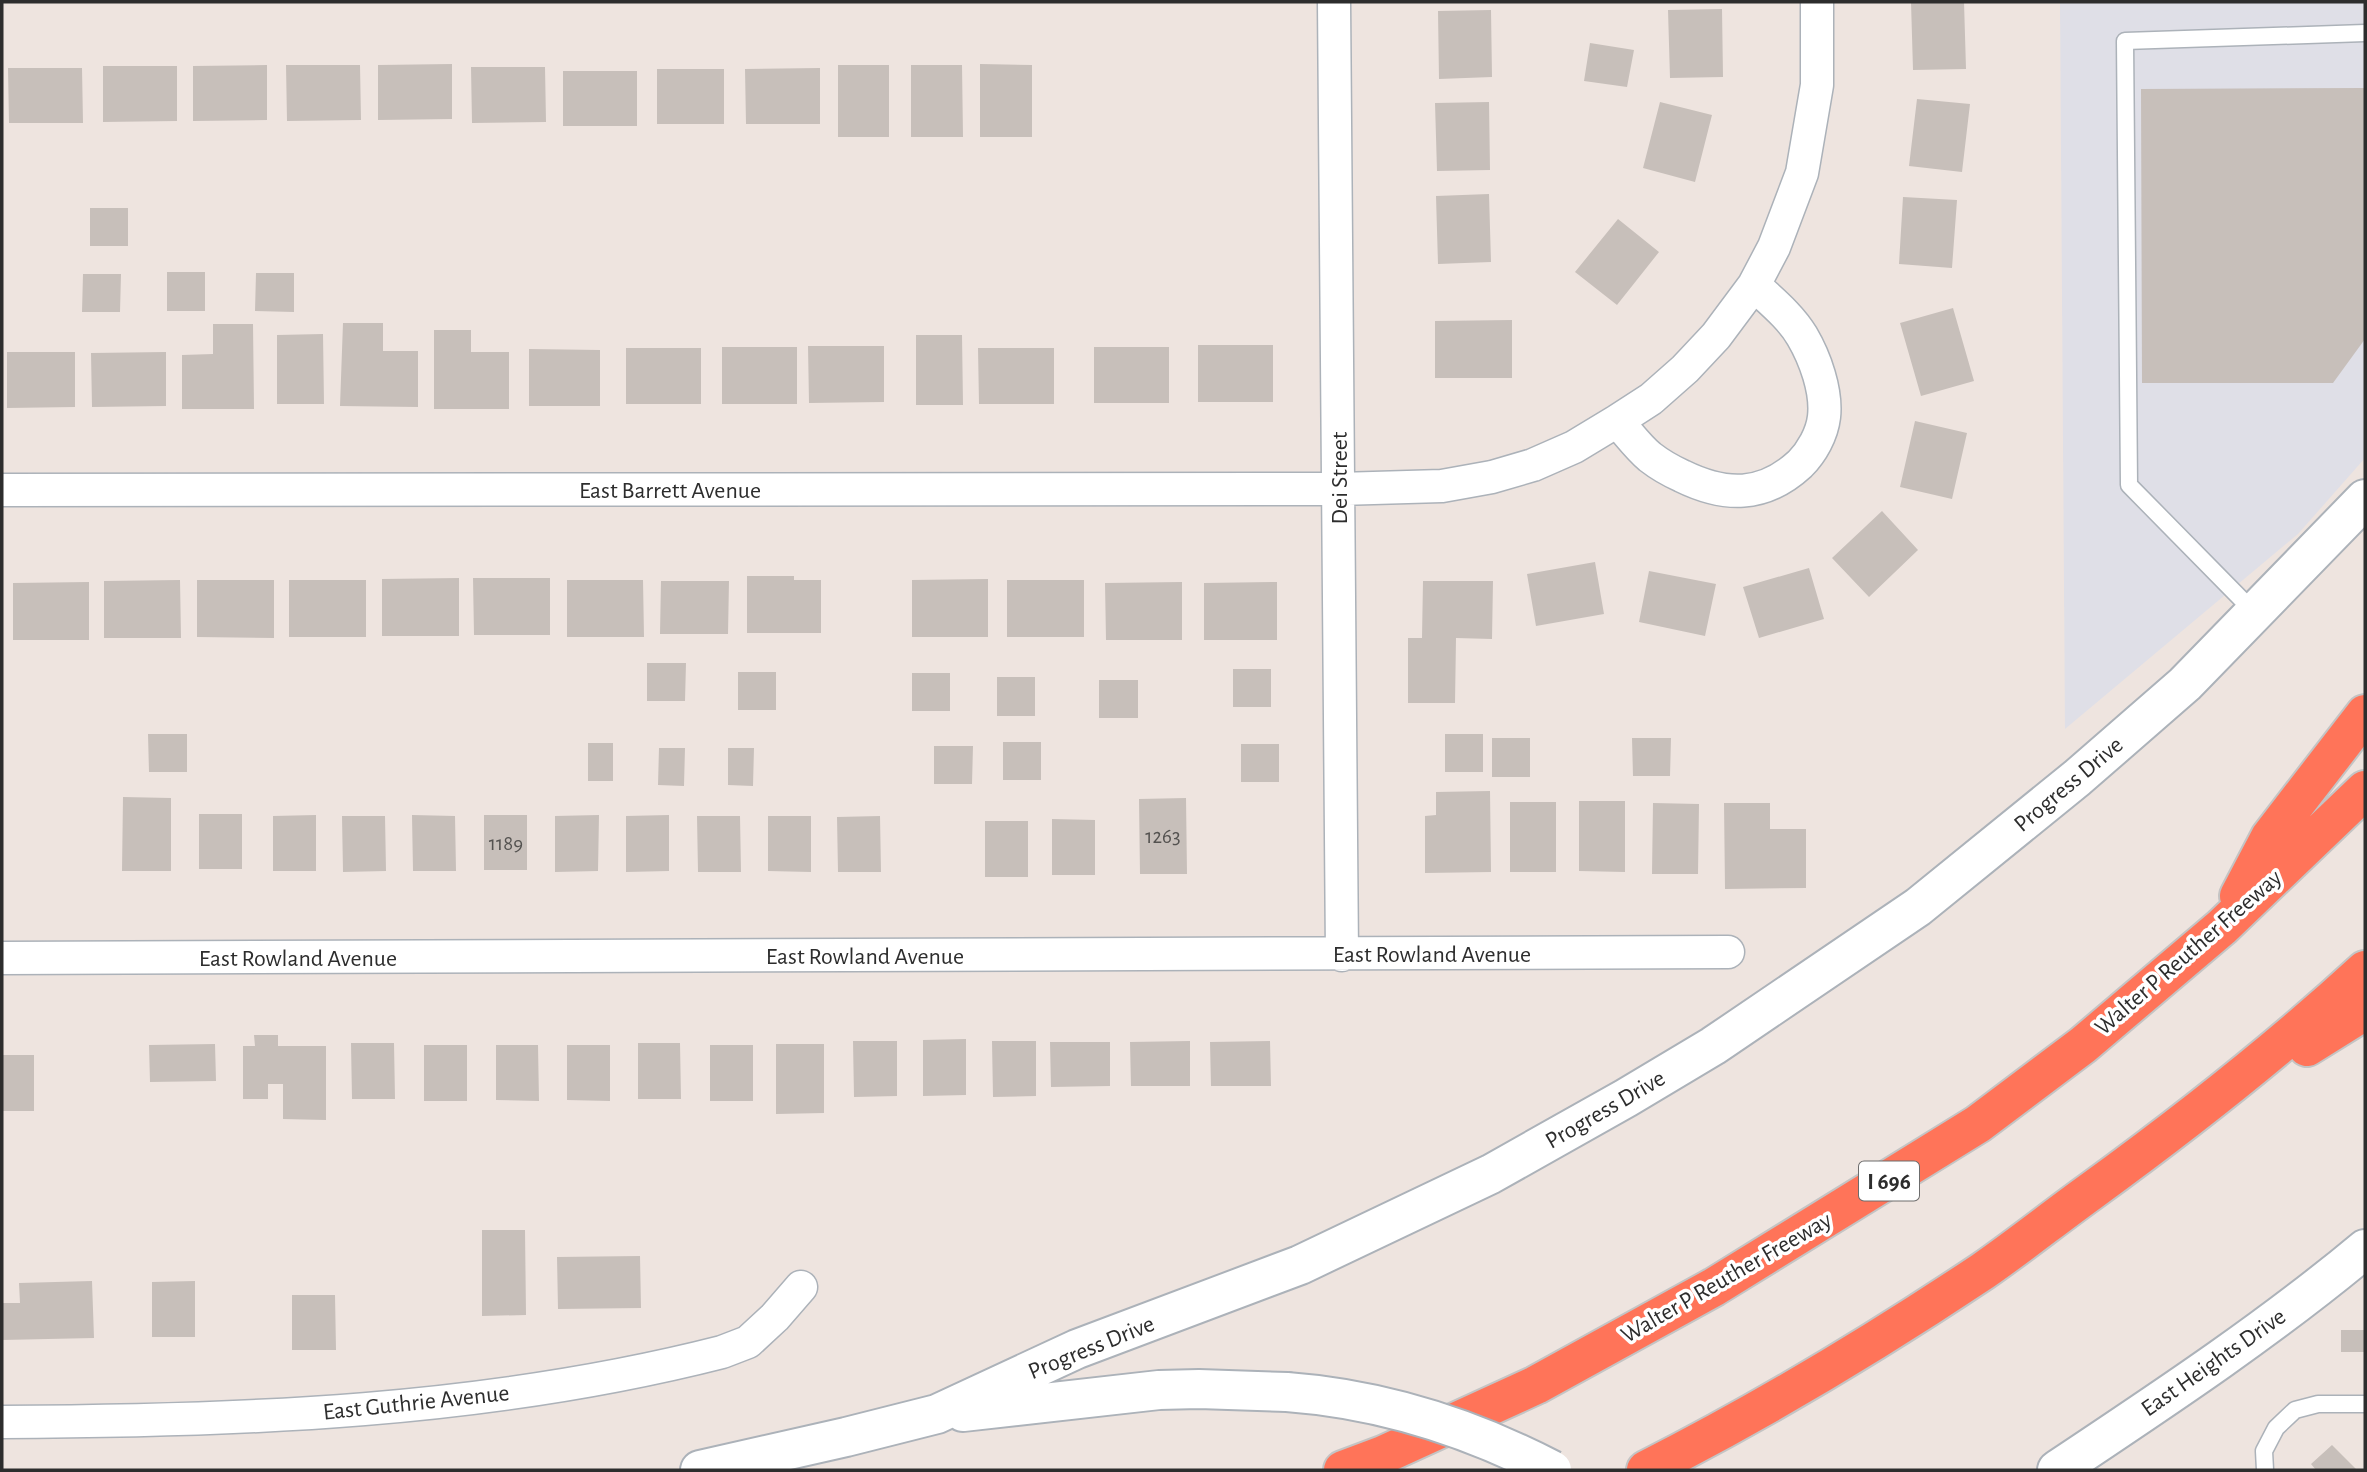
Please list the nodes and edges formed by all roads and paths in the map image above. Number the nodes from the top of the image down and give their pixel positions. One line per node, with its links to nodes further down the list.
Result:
1 (1334, 2): 6 (street, Dei Street)
2 (1817, 2): 4 (street, East Barrett Avenue)
3 (2365, 33): 9 (lane)
4 (1754, 285): 5 (street, East Barrett Avenue); 5 (street)
5 (1617, 421): 6 (street, East Barrett Avenue)
6 (1339, 489): 7 (street, East Barrett Avenue); 14 (street, Dei Street)
7 (2, 490)
8 (2365, 499): 9 (main road, Progress Drive)
9 (2255, 614): 22 (main road, Progress Drive)
10 (2365, 714): 12 (highway)
11 (2365, 790): 12 (highway, Walter P Reuther Freeway / I 696)
12 (2222, 927): 25 (highway, Walter P Reuther Freeway / I 696)
13 (1728, 952): 14 (street, East Rowland Avenue)
14 (1342, 955): 15 (street, East Rowland Avenue)
15 (2, 958)
16 (2365, 970): 18 (highway)
17 (2365, 1011): 18 (highway)
18 (2194, 1115): 27 (highway)
19 (2365, 1249): 28 (main road, East Heights Drive)
20 (801, 1287): 23 (street, East Guthrie Avenue)
21 (2365, 1404): 29 (lane)
22 (936, 1414): 24 (main road, Progress Drive); 26 (main road, bridge)
23 (2, 1422)
24 (700, 1470)
25 (1343, 1470)
26 (1552, 1470)
27 (1646, 1470)
28 (2057, 1470)
29 (2264, 1470)

